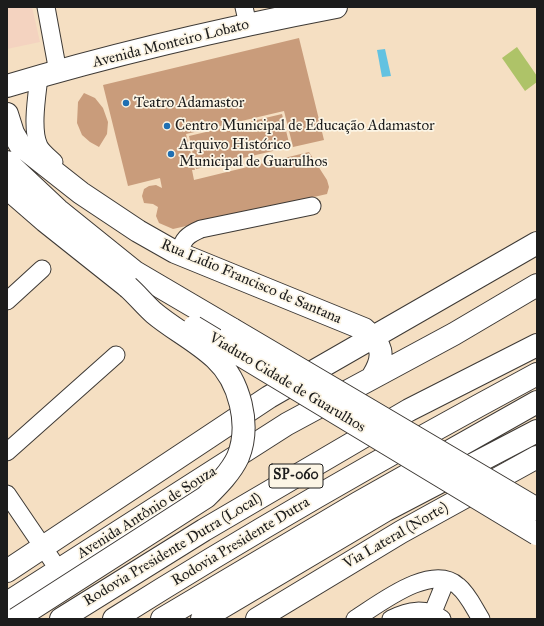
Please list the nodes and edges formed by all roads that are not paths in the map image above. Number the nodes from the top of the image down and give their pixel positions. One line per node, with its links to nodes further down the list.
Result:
1 (46, 7): 4 (street)
2 (336, 7): 3 (main road, Avenida Monteiro Lobato)
3 (246, 16): 4 (main road, Avenida Monteiro Lobato)
4 (49, 74): 5 (main road, Avenida Monteiro Lobato); 12 (street)
5 (7, 86)
6 (7, 114): 12 (main road, Rua Lidio Francisco de Santana)
7 (7, 162): 10 (main road)
8 (7, 188): 10 (main road)
9 (312, 206): 12 (street)
10 (52, 216): 15 (main road, Viaduto Cidade de Guarulhos); 27 (main road, Viaduto Cidade de Guarulhos, bridge)
11 (537, 243): 17 (main road, Avenida Antônio de Souza)
12 (177, 253): 17 (main road, Rua Lidio Francisco de Santana)
13 (42, 269): 16 (street)
14 (537, 285): 21 (main road, Avenida Antônio de Souza)
15 (128, 287): 28 (main road, Viaduto Cidade de Guarulhos, bridge); 35 (main road, bridge)
16 (7, 301)
17 (374, 338): 21 (main road); 29 (main road, Avenida Antônio de Souza)
18 (537, 345): 36 (main road, Rodovia Presidente Dutra (Local) / SP-060)
19 (116, 355): 24 (street)
20 (537, 374): 37 (main road, Rodovia Presidente Dutra / SP-060)
21 (373, 376): 30 (main road, Avenida Antônio de Souza)
22 (537, 402): 38 (main road, Rodovia Presidente Dutra)
23 (537, 431): 39 (main road)
24 (7, 452)
25 (537, 457): 40 (main road, Via Lateral (Norte))
26 (7, 494): 29 (street)
27 (537, 509)
28 (537, 534)
29 (44, 547): 30 (street); 31 (main road, Avenida Antônio de Souza)
30 (58, 569): 33 (main road, Avenida Antônio de Souza)
31 (7, 571)
32 (446, 580): 34 (street); 41 (street); 43 (street)
33 (7, 603)
34 (438, 616): 42 (street)
35 (16, 619)
36 (62, 619)
37 (114, 619)
38 (162, 619)
39 (202, 619)
40 (257, 619)
41 (355, 619)
42 (391, 619)
43 (481, 619)

